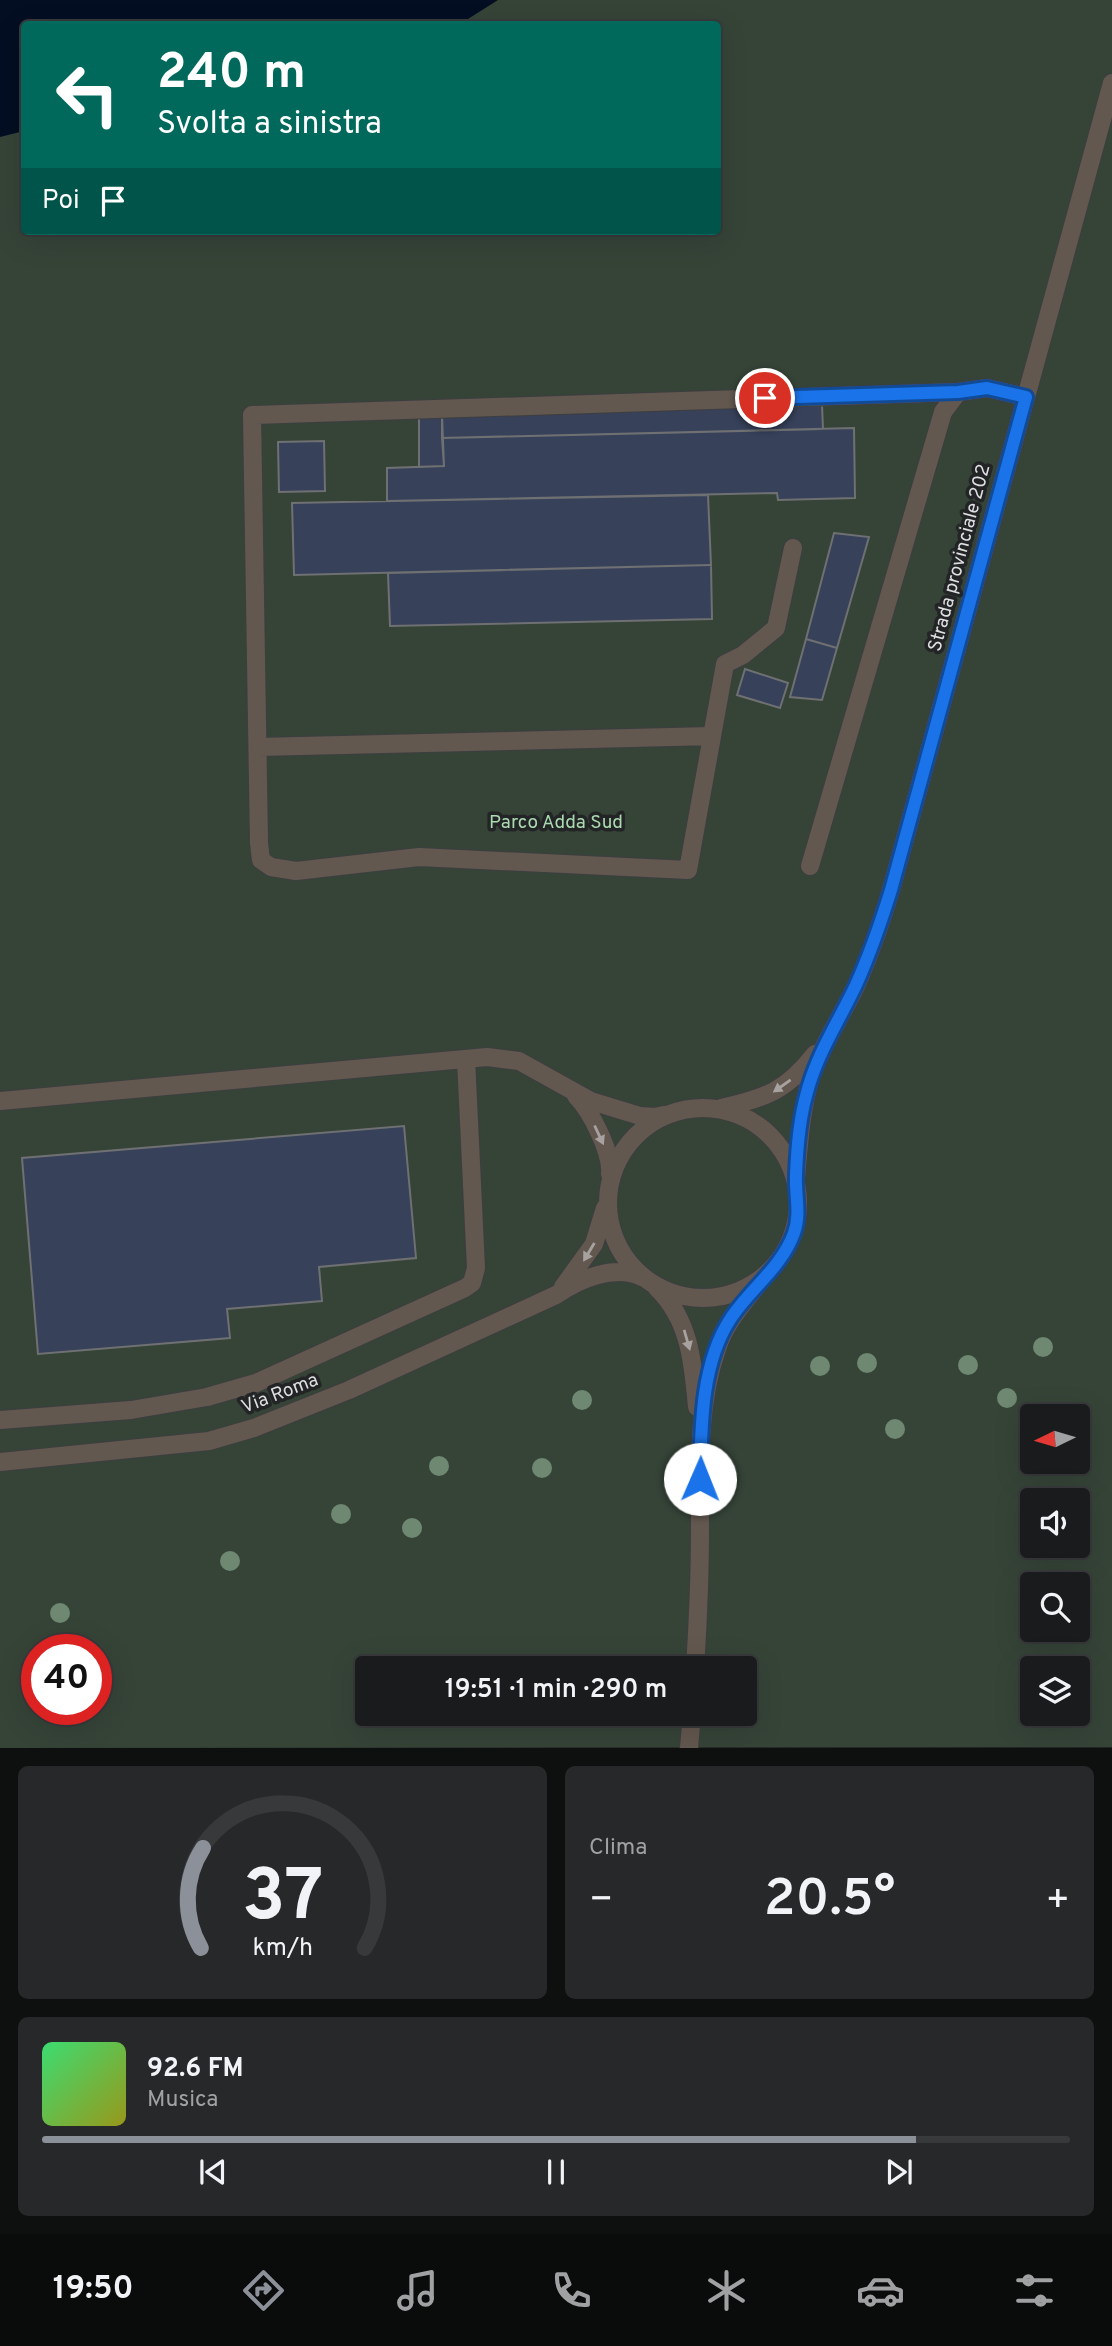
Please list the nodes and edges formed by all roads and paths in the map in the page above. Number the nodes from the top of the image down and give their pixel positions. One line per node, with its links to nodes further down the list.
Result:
1 (1112, 83): 3 (street, Strada provinciale 202)
2 (958, 392): 3 (street); 6 (street); 7 (street)
3 (1026, 397): 8 (street, Strada provinciale 202)
4 (793, 548): 5 (street)
5 (712, 736): 6 (street); 6 (street)
6 (258, 747)
7 (810, 866)
8 (828, 1037): 12 (street, Strada provinciale 202, one-way to 12); 14 (street, Strada provinciale 202)
9 (466, 1059): 10 (street); 11 (street); 20 (street)
10 (573, 1093): 13 (street); 15 (street, one-way to 15)
11 (0, 1101)
12 (719, 1108): 13 (street, Strada provinciale 202); 14 (street, Strada provinciale 202)
13 (664, 1115): 15 (street, Strada provinciale 202)
14 (796, 1178): 17 (street, Strada provinciale 202)
15 (609, 1182): 16 (street, Strada provinciale 202)
16 (607, 1202): 18 (street, Strada provinciale 202); 19 (street, Via Roma, one-way to 19)
17 (764, 1277): 18 (street, Strada provinciale 202); 21 (street, Strada provinciale 202)
18 (647, 1280): 19 (street, Via Roma); 21 (street, Strada provinciale 202, one-way to 21)
19 (556, 1295): 22 (street, Via Roma)
20 (0, 1420)
21 (701, 1452): 23 (street, Strada provinciale 202)
22 (0, 1462)
23 (696, 1656)
24 (691, 1726): 25 (street)
25 (689, 1748)

